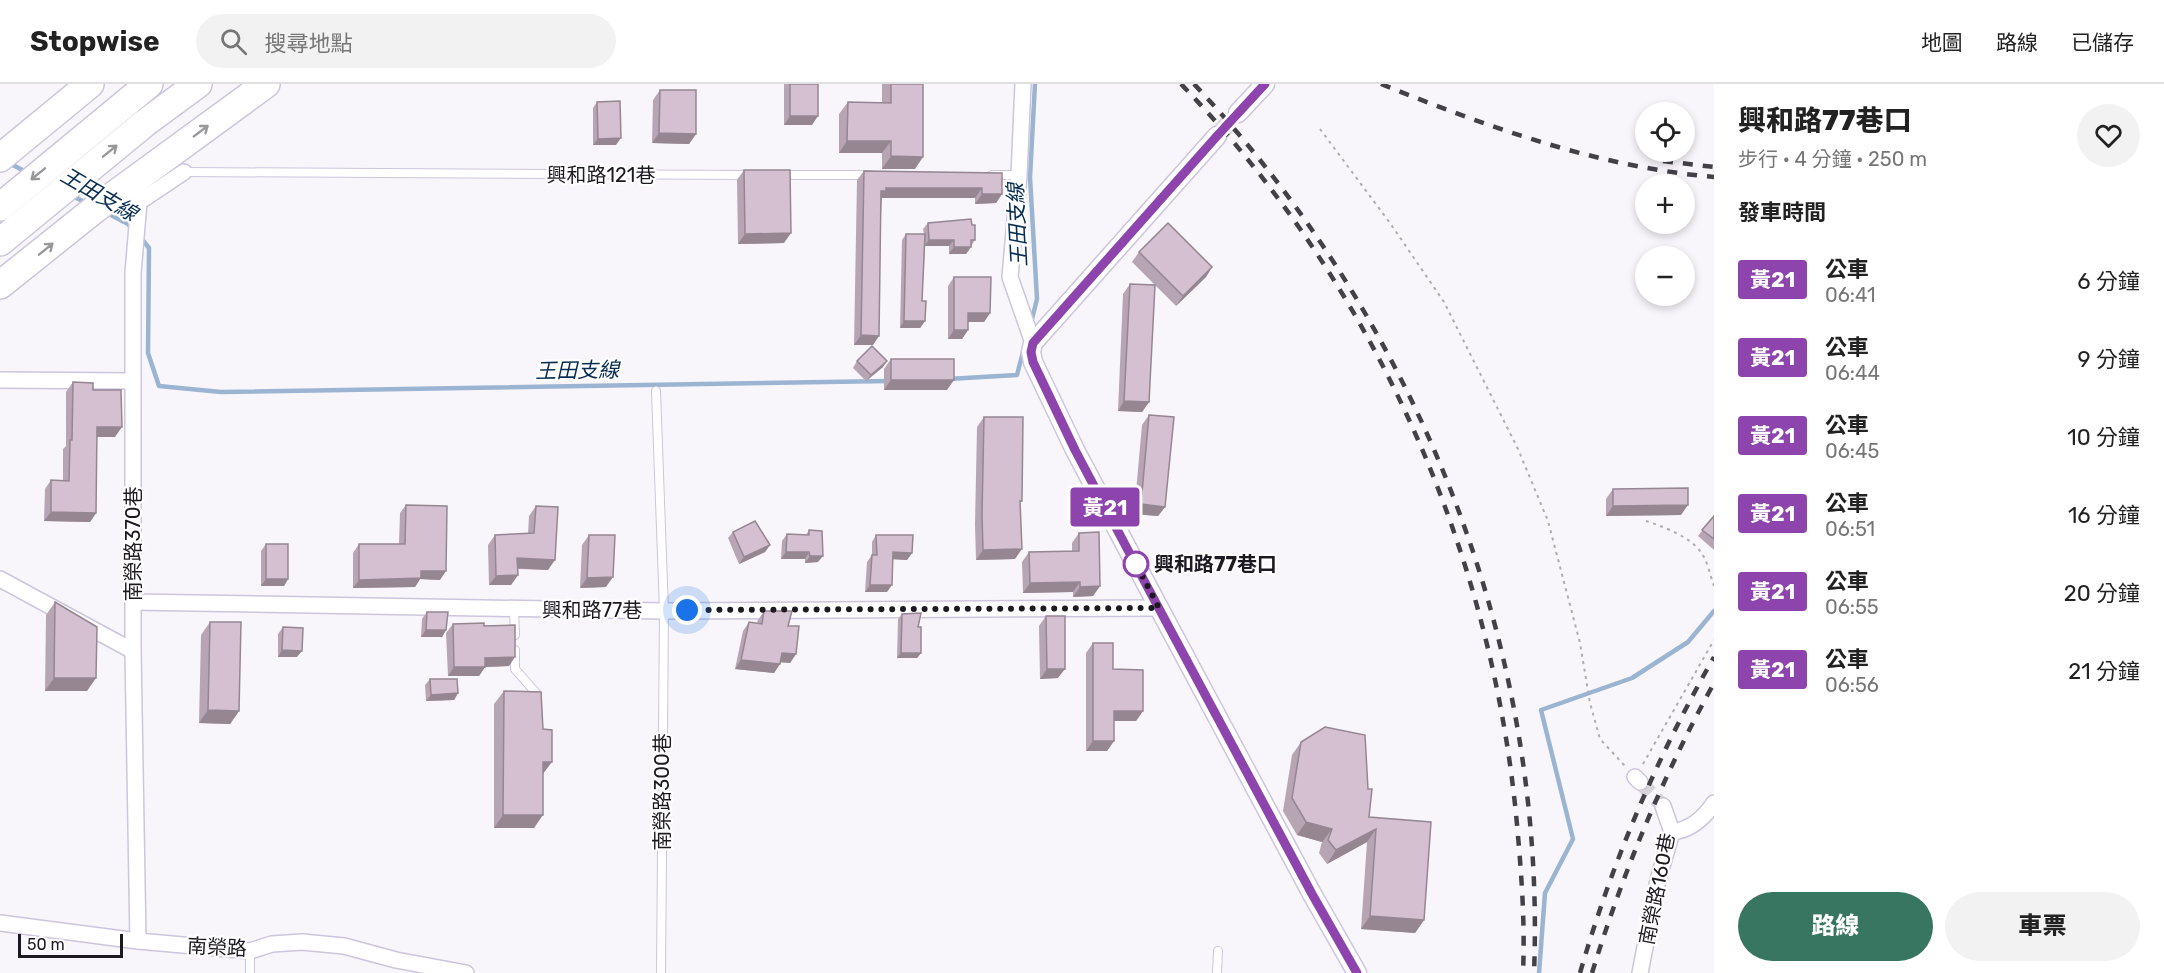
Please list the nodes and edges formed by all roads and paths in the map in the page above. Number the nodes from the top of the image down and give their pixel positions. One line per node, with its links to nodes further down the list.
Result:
1 (90, 84): 10 (highway)
2 (149, 84): 17 (highway, one-way to 17)
3 (198, 84): 18 (highway, one-way to 3)
4 (266, 84): 19 (highway, one-way to 4)
5 (1023, 84): 16 (street)
6 (1265, 84): 7 (street)
7 (1239, 113)
8 (1320, 129): 31 (path)
9 (1217, 136): 20 (street)
10 (0, 158)
11 (184, 172): 12 (lane, 興和路121巷); 22 (street, 南榮路370巷)
12 (757, 175)
13 (769, 175): 14 (lane)
14 (876, 175)
15 (983, 175): 16 (lane)
16 (1019, 176): 20 (street)
17 (0, 207)
18 (0, 242)
19 (0, 285)
20 (1033, 343): 28 (street)
21 (0, 380): 22 (street)
22 (133, 381): 27 (street, 南榮路370巷)
23 (656, 391): 30 (lane, 南榮路300巷)
24 (1646, 521): 26 (path)
25 (0, 579): 32 (street)
26 (1714, 586)
27 (133, 602): 29 (street, 興和路77巷); 32 (street, 南榮路370巷)
28 (1159, 608): 30 (street, 興和路77巷); 45 (street)
29 (514, 609): 30 (street, 興和路77巷); 33 (lane)
30 (664, 611): 43 (lane, 南榮路300巷)
31 (1714, 640)
32 (133, 651): 38 (street, 南榮路370巷)
33 (538, 705)
34 (1714, 803): 36 (street)
35 (1663, 806): 36 (street, 南榮路160巷)
36 (1672, 832): 46 (street, 南榮路160巷)
37 (0, 923): 38 (street, 南榮路)
38 (138, 941): 39 (street, 南榮路)
39 (250, 951): 41 (lane); 42 (street, 南榮路)
40 (1218, 951): 44 (lane)
41 (250, 973)
42 (466, 973)
43 (661, 973)
44 (1217, 973)
45 (1357, 973)
46 (1640, 973)

